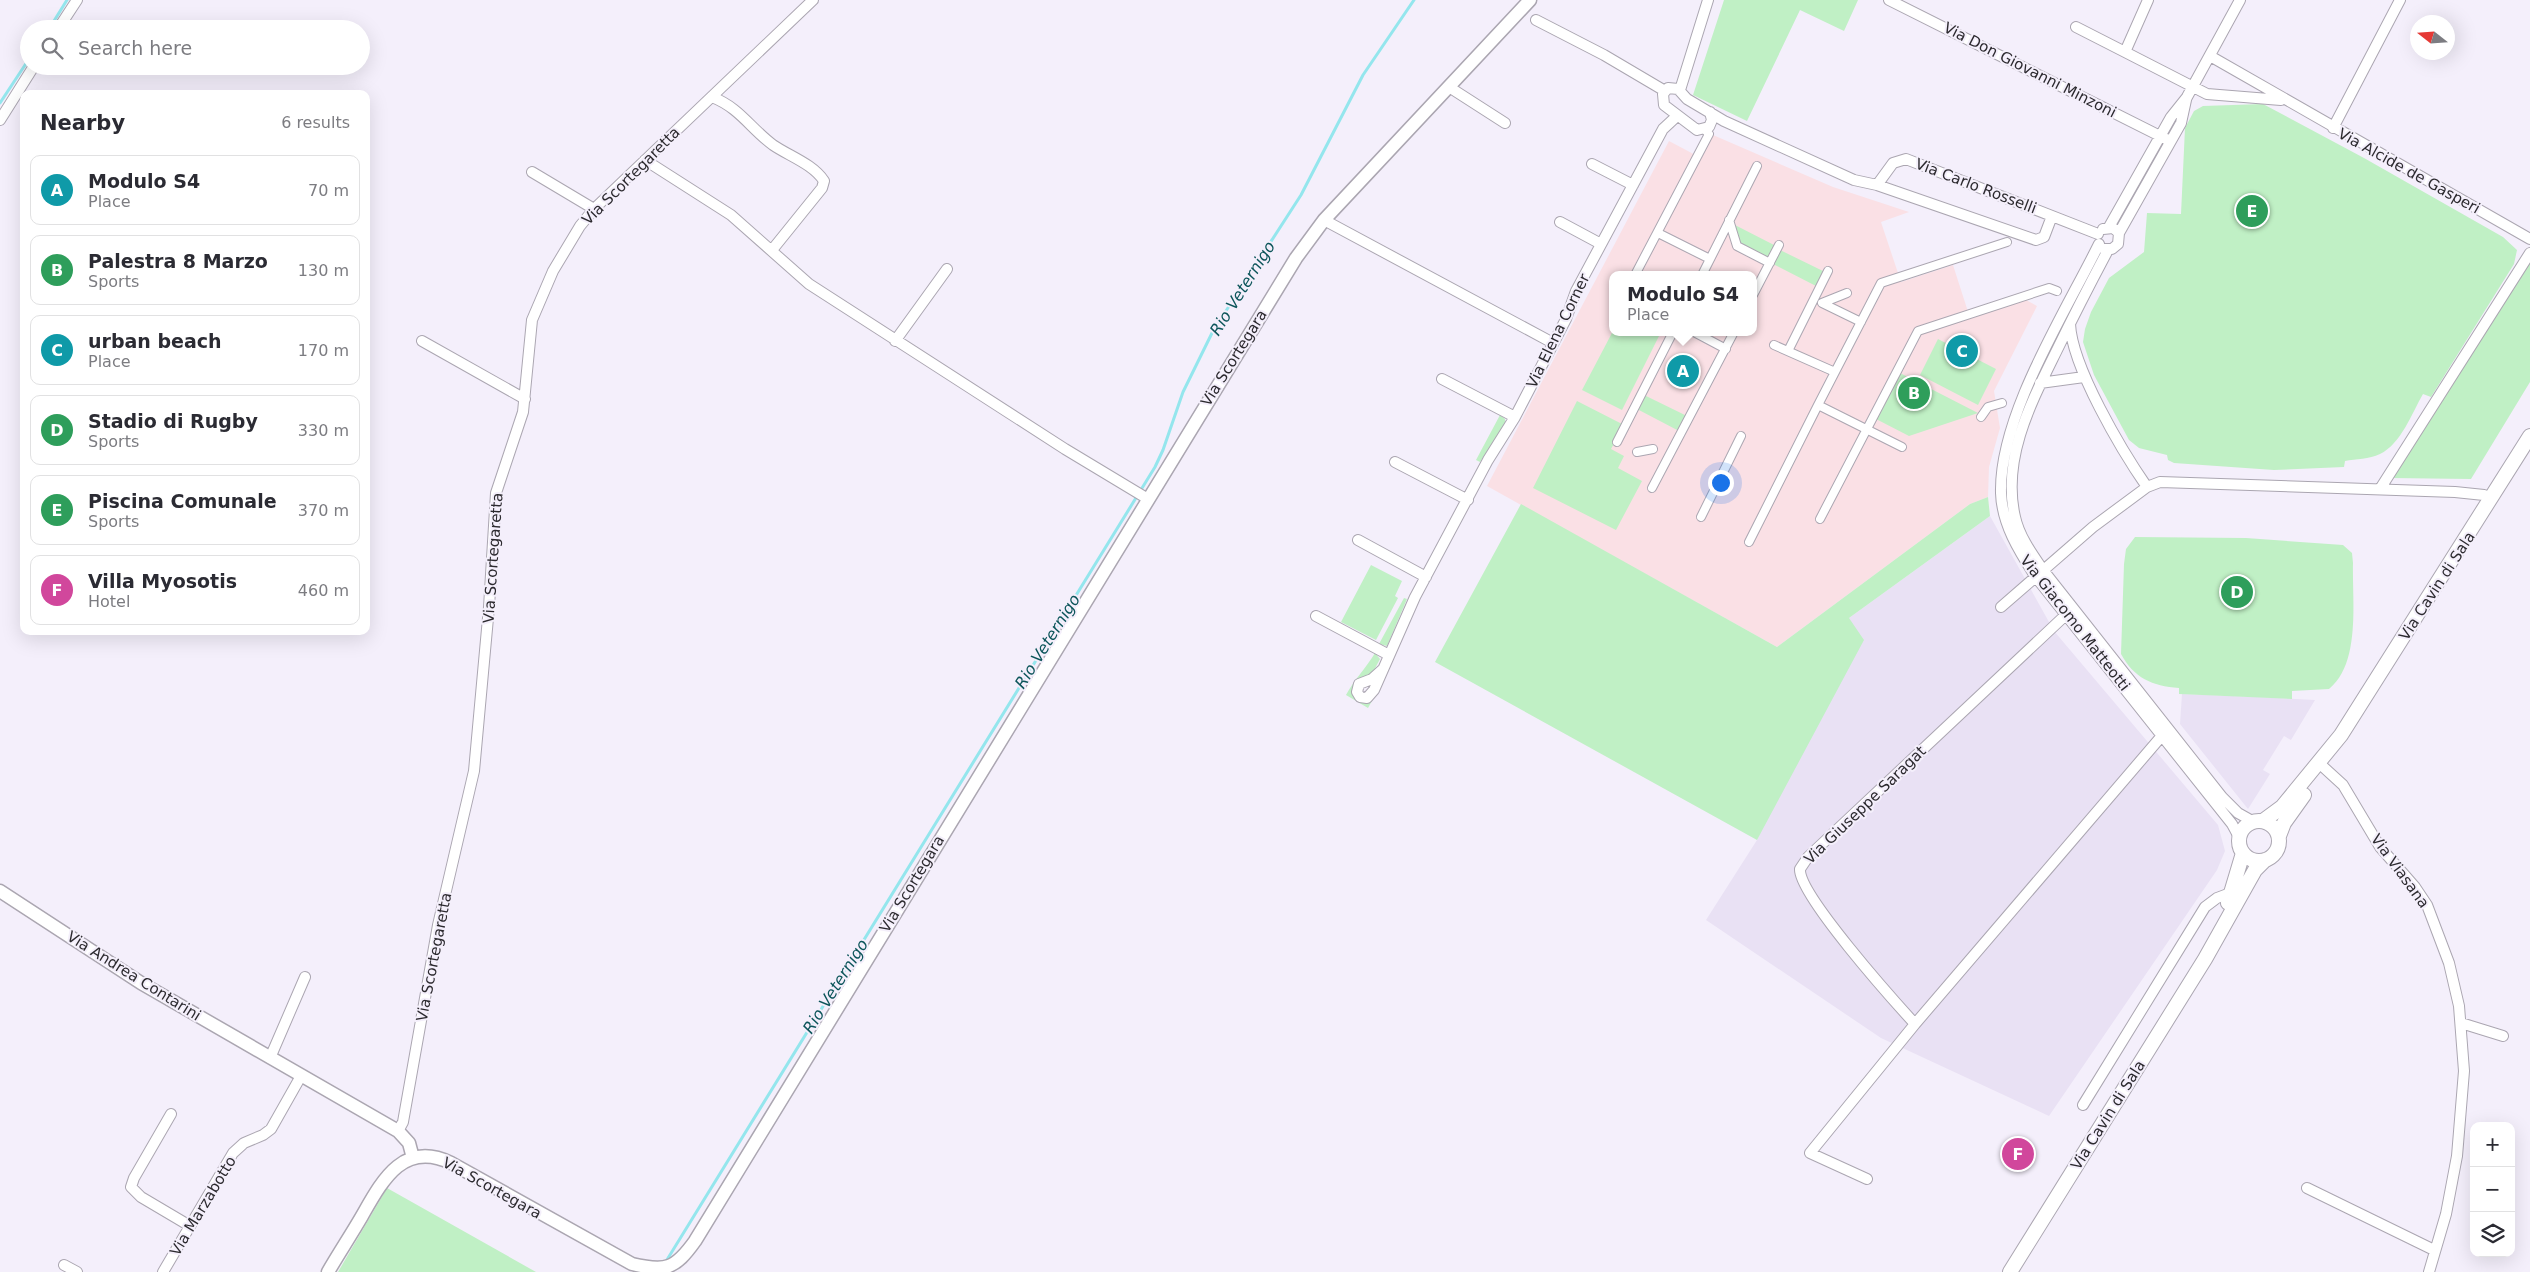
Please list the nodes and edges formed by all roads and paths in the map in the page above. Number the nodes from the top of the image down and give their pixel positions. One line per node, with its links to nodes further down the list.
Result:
1 (77, 0): 9 (street)
2 (812, 0): 19 (street, Via Scortegaretta)
3 (1530, 0): 16 (street, Via Scortegara)
4 (1708, 0): 17 (street)
5 (1889, 0): 31 (street, Via Don Giovanni Minzoni)
6 (2148, 0): 12 (street)
7 (2240, 0): 13 (street, Via Giacomo Matteotti)
8 (2400, 0): 29 (street)
9 (64, 20)
10 (1536, 20): 18 (street)
11 (2076, 27): 12 (street, Via Alcide de Gasperi)
12 (2125, 52): 15 (street, Via Alcide de Gasperi)
13 (2210, 56): 15 (street, Via Giacomo Matteotti); 21 (street, Via Alcide de Gasperi)
14 (28, 75): 25 (street)
15 (2193, 86): 20 (street, Via Giacomo Matteotti); 21 (street, Via Alcide de Gasperi)
16 (1449, 87): 27 (street); 41 (street, Via Scortegara)
17 (1680, 90): 18 (street); 23 (street)
18 (1665, 91): 22 (street)
19 (712, 97): 33 (street, Via Scortegaretta); 52 (street)
20 (2187, 97): 31 (street, Via Giacomo Matteotti); 32 (street, Via Giacomo Matteotti)
21 (2287, 102): 29 (street, Via Alcide de Gasperi)
22 (1666, 108): 24 (street); 30 (street, Via Elena Corner)
23 (1710, 112): 26 (street); 28 (street)
24 (1677, 116): 28 (street); 30 (street, Via Elena Corner)
25 (0, 120)
26 (1724, 121): 28 (street); 38 (street)
27 (1505, 123)
28 (1707, 128): 45 (street)
29 (2334, 128): 47 (street, Via Alcide de Gasperi)
30 (1663, 129): 37 (street, Via Elena Corner)
31 (2161, 135): 32 (street, Via Don Giovanni Minzoni); 44 (street, Via Giacomo Matteotti)
32 (2170, 141): 46 (street, Via Giacomo Matteotti)
33 (645, 160): 39 (street, Via Scortegaretta); 52 (street)
34 (1592, 164): 37 (street)
35 (1758, 166): 42 (street)
36 (532, 172): 39 (street)
37 (1633, 185): 50 (street, Via Elena Corner)
38 (1877, 185): 40 (street, Via Carlo Rosselli); 40 (street)
39 (594, 209): 78 (street, Via Scortegaretta)
40 (2052, 216): 49 (street, Via Carlo Rosselli)
41 (1324, 220): 70 (street); 95 (street, Via Scortegara)
42 (1730, 220): 54 (street); 55 (street)
43 (1560, 222): 50 (street)
44 (2109, 227): 46 (street); 49 (street, Via Giacomo Matteotti)
45 (1658, 232): 54 (street); 57 (street)
46 (2119, 233): 49 (street, Via Giacomo Matteotti)
47 (2530, 239)
48 (2007, 242): 63 (street)
49 (2102, 243): 64 (street, Via Giacomo Matteotti); 101 (street, Via Giacomo Matteotti)
50 (1601, 244): 70 (street, Via Elena Corner)
51 (1779, 245): 55 (street)
52 (772, 250): 69 (street)
53 (2530, 253): 93 (street)
54 (1710, 259): 58 (street)
55 (1770, 263): 60 (street)
56 (947, 269): 69 (street)
57 (1637, 271)
58 (1704, 271)
59 (1828, 272): 73 (street)
60 (1757, 287)
61 (2057, 291): 83 (street)
62 (1847, 293): 63 (street)
63 (1860, 322): 74 (street)
64 (2070, 323): 75 (street); 77 (street, Via Giacomo Matteotti)
65 (1671, 336): 86 (street)
66 (1702, 336): 72 (street)
67 (1732, 336): 72 (street)
68 (422, 341): 78 (street)
69 (896, 341): 95 (street)
70 (1553, 343): 81 (street, Via Elena Corner)
71 (1774, 345): 73 (street)
72 (1726, 349): 92 (street)
73 (1788, 350): 74 (street)
74 (1835, 372): 80 (street)
75 (2084, 377): 77 (street); 91 (street)
76 (1442, 379): 81 (street)
77 (2040, 383): 101 (street, Via Giacomo Matteotti)
78 (525, 399): 125 (street, Via Scortegaretta)
79 (2002, 403): 82 (street)
80 (1818, 404): 83 (street); 100 (street)
81 (1515, 417): 96 (street, Via Elena Corner)
82 (1981, 417)
83 (1867, 429): 87 (street); 98 (street)
84 (1741, 436): 97 (street)
85 (2530, 436): 94 (main road, Via Cavin di Sala)
86 (1617, 442)
87 (1902, 447)
88 (1653, 449): 89 (street)
89 (1637, 452)
90 (1395, 462): 96 (street)
91 (2147, 487): 93 (street); 101 (street)
92 (1652, 488)
93 (2380, 489): 94 (street)
94 (2492, 498): 109 (main road, Via Cavin di Sala)
95 (1148, 499): 132 (street, Via Scortegara)
96 (1468, 500): 102 (street, Via Elena Corner)
97 (1701, 517)
98 (1820, 519)
99 (1358, 540): 102 (street)
100 (1749, 542)
101 (2039, 573): 103 (street); 104 (street, Via Giacomo Matteotti)
102 (1426, 577): 106 (street, Via Elena Corner)
103 (2000, 607)
104 (2070, 611): 108 (street, Via Giacomo Matteotti); 119 (street, Via Giuseppe Saragat)
105 (1316, 616): 106 (street)
106 (1389, 655): 107 (street, Via Elena Corner)
107 (1382, 670)
108 (2166, 732): 110 (street, Via Giacomo Matteotti); 112 (street, Via Giacomo Matteotti); 119 (street)
109 (2321, 765): 110 (main road, Via Cavin di Sala); 111 (main road, Via Cavin di Sala); 118 (street, Via Viasana)
110 (2258, 822): 111 (main road); 112 (main road)
111 (2279, 836): 113 (main road)
112 (2242, 846): 113 (main road); 115 (main road, Via Cavin di Sala)
113 (2265, 860): 116 (main road, Via Cavin di Sala)
114 (0, 891): 121 (street, Via Andrea Contarini)
115 (2232, 892): 116 (main road, Via Cavin di Sala); 123 (street, Via Cavin di Sala)
116 (2205, 959): 136 (main road, Via Cavin di Sala)
117 (305, 977): 121 (street)
118 (2461, 1023): 120 (street); 130 (street, Via Viasana)
119 (1915, 1024): 127 (street)
120 (2503, 1036)
121 (270, 1058): 122 (street, Via Andrea Contarini)
122 (301, 1076): 125 (street, Via Andrea Contarini); 129 (street, Via Marzabotto)
123 (2083, 1105)
124 (171, 1114): 129 (street)
125 (398, 1131): 126 (street, Via Andrea Contarini)
126 (413, 1158): 132 (street, Via Scortegara); 135 (street)
127 (1867, 1179)
128 (2307, 1188): 130 (street)
129 (190, 1226): 134 (street, Via Marzabotto)
130 (2434, 1250): 137 (street, Via Viasana)
131 (64, 1265): 133 (street)
132 (670, 1269)
133 (77, 1272)
134 (163, 1272)
135 (328, 1272)
136 (2010, 1272)
137 (2429, 1272)

